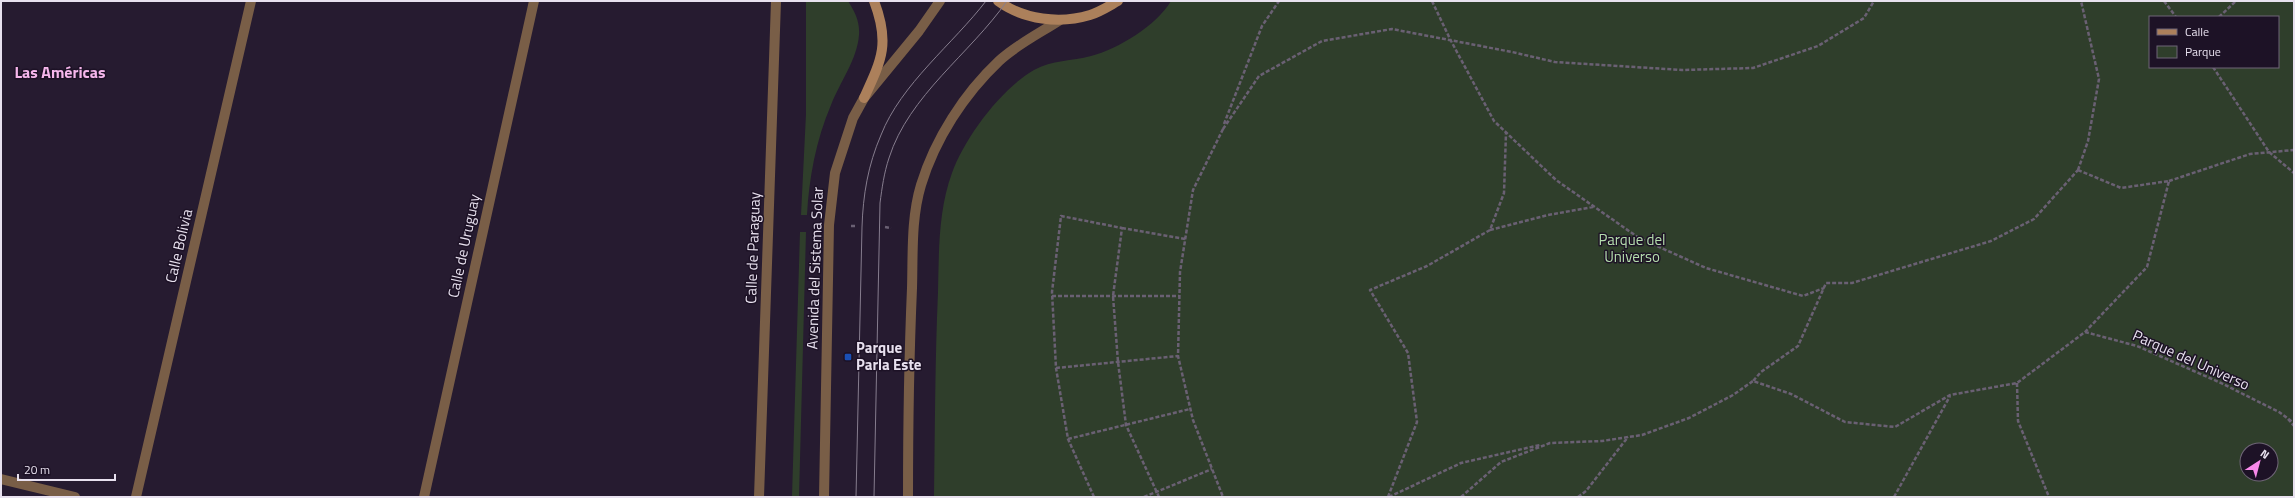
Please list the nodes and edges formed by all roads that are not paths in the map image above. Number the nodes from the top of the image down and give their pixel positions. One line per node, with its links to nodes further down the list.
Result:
1 (251, 1): 12 (street, Calle Bolivia)
2 (534, 1): 13 (street, Calle de Uruguay)
3 (776, 1): 14 (street, Calle de Paraguay)
4 (874, 1): 9 (main road)
5 (940, 1): 9 (street, Avenida del Sistema Solar)
6 (998, 1): 8 (main road)
7 (1118, 1): 8 (main road)
8 (1060, 20): 16 (street)
9 (864, 98): 15 (street, Avenida del Sistema Solar)
10 (1, 479): 11 (street)
11 (75, 497)
12 (136, 497)
13 (424, 497)
14 (759, 497)
15 (824, 497)
16 (908, 497)

